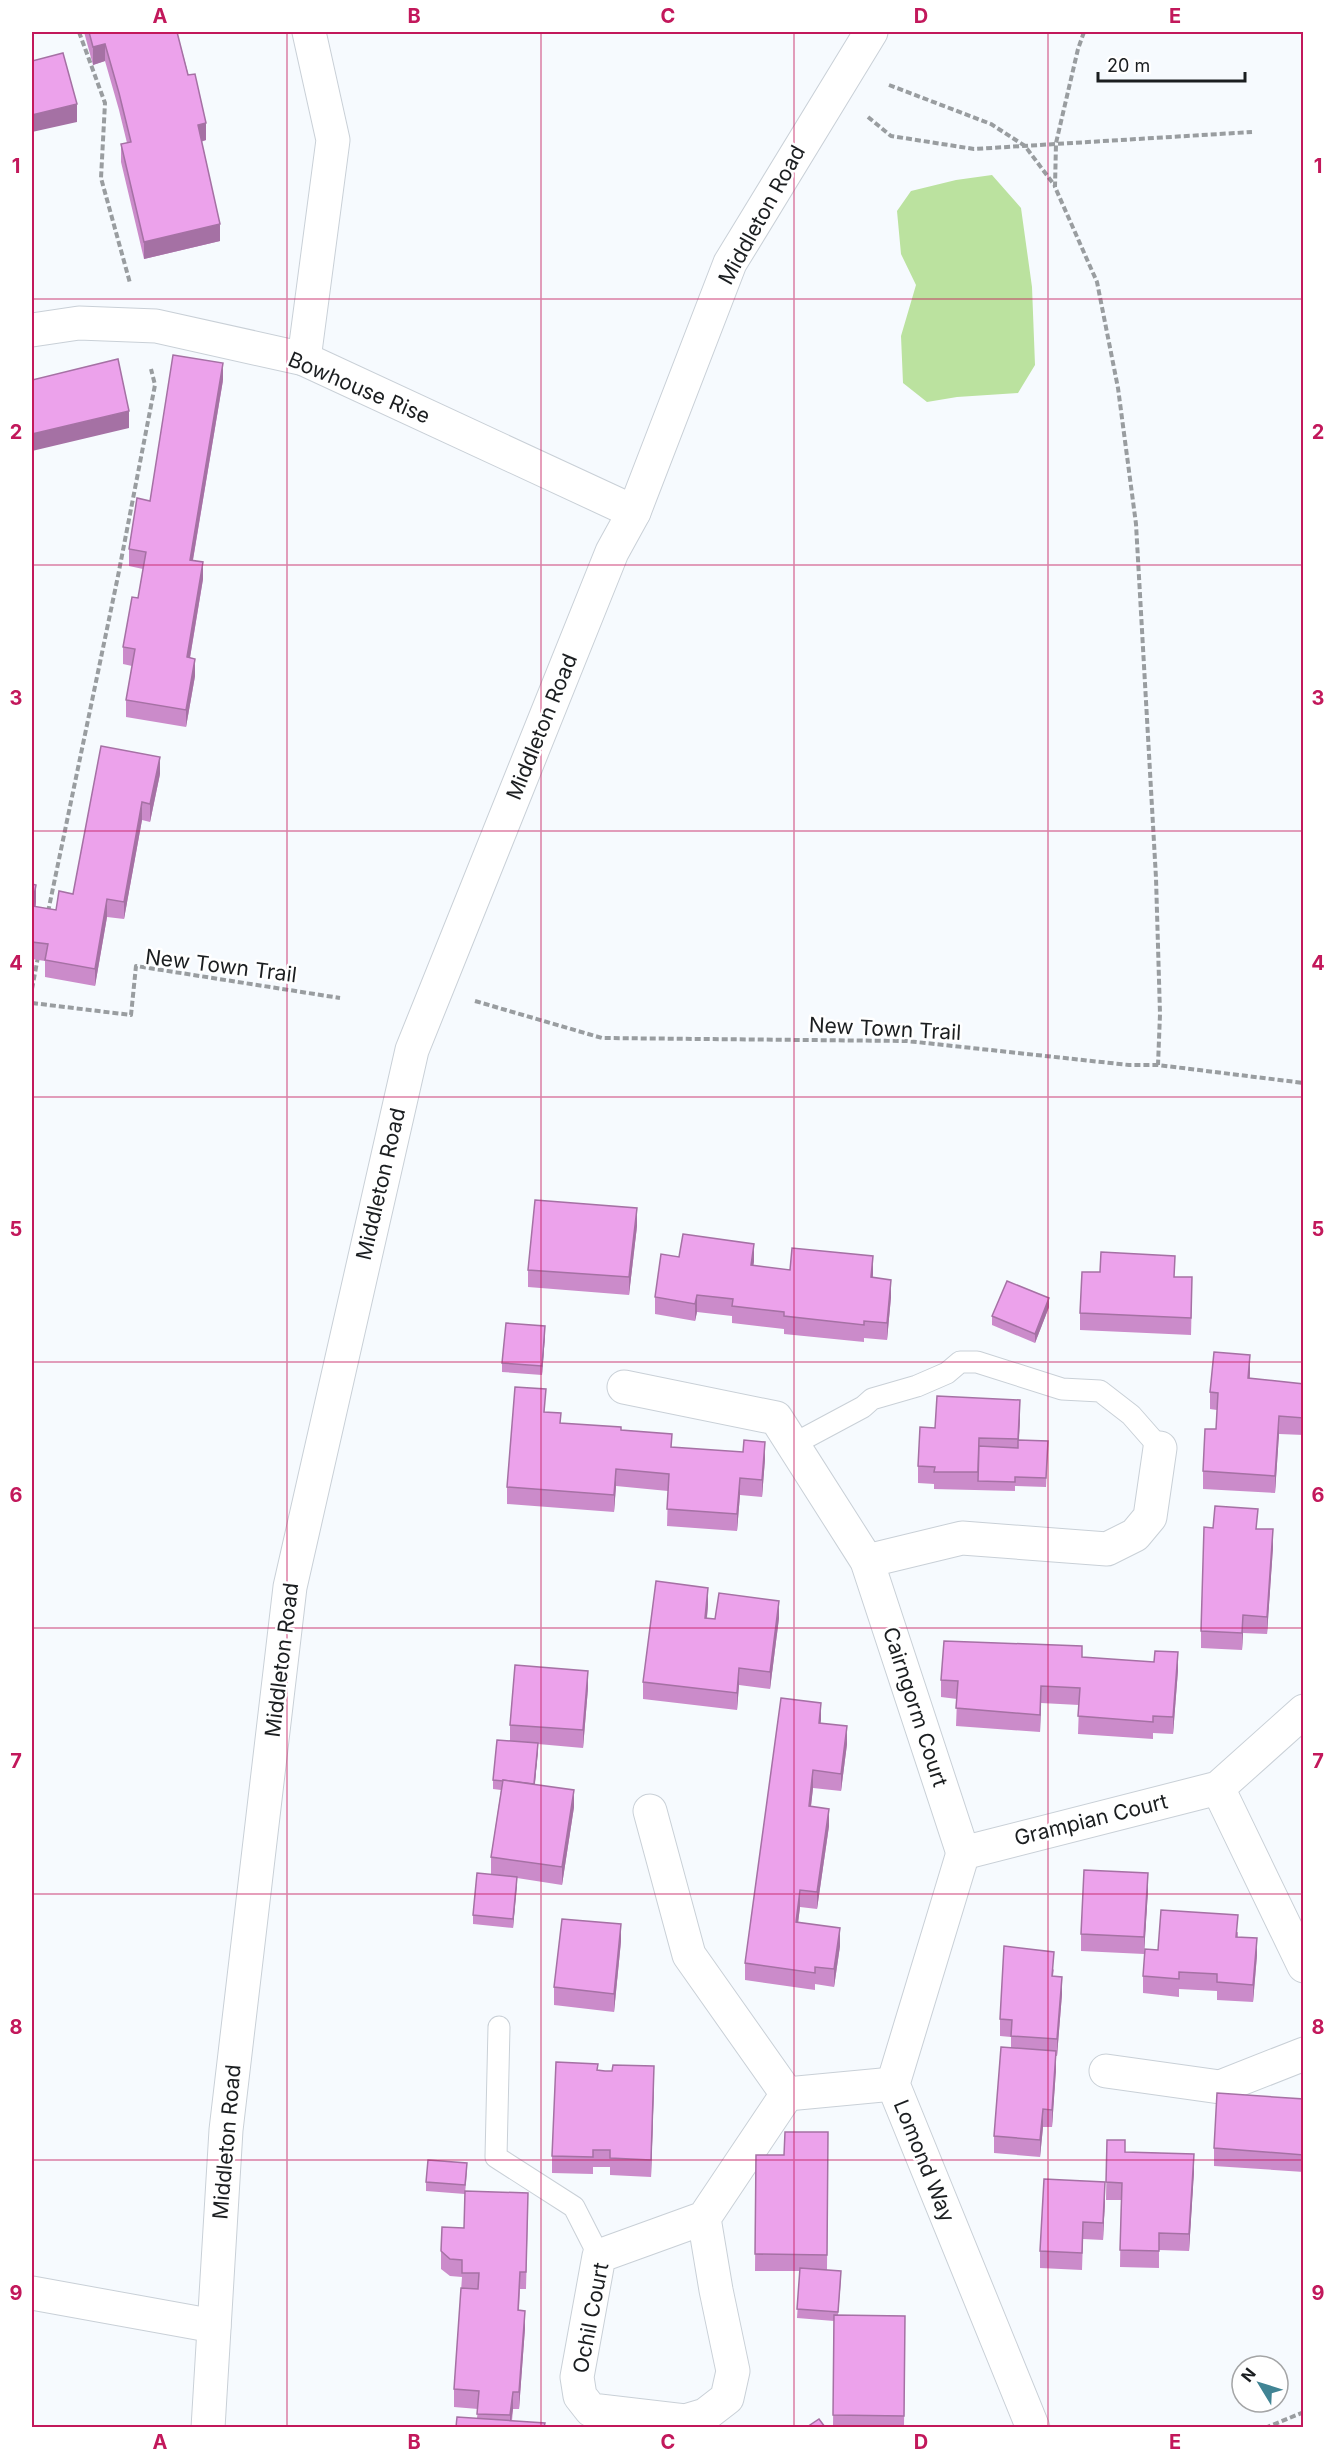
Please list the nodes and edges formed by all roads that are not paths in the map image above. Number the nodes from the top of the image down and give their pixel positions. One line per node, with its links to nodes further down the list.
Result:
1 (309, 32): 4 (street)
2 (871, 32): 5 (street, Middleton Road)
3 (32, 330): 4 (street, Bowhouse Rise)
4 (304, 359): 5 (street, Bowhouse Rise)
5 (634, 512): 23 (street, Middleton Road)
6 (624, 1387): 7 (street, Cairngorm Court)
7 (792, 1445): 8 (lane); 9 (street, Cairngorm Court)
8 (1160, 1448): 9 (street)
9 (867, 1561): 13 (street, Cairngorm Court)
10 (1304, 1712): 11 (street, Grampian Court)
11 (1218, 1788): 13 (street, Grampian Court); 14 (street)
12 (650, 1811): 19 (street)
13 (963, 1853): 18 (street, Lomond Way)
14 (1304, 1966)
15 (500, 2027): 21 (lane)
16 (1304, 2054): 17 (street)
17 (1106, 2070)
18 (893, 2084): 19 (street); 25 (street, Lomond Way)
19 (787, 2094): 20 (street)
20 (704, 2218): 21 (street, Ochil Court); 21 (street, Ochil Court)
21 (599, 2256)
22 (32, 2293): 23 (street)
23 (214, 2326): 24 (street, Middleton Road)
24 (208, 2427)
25 (1033, 2427)

